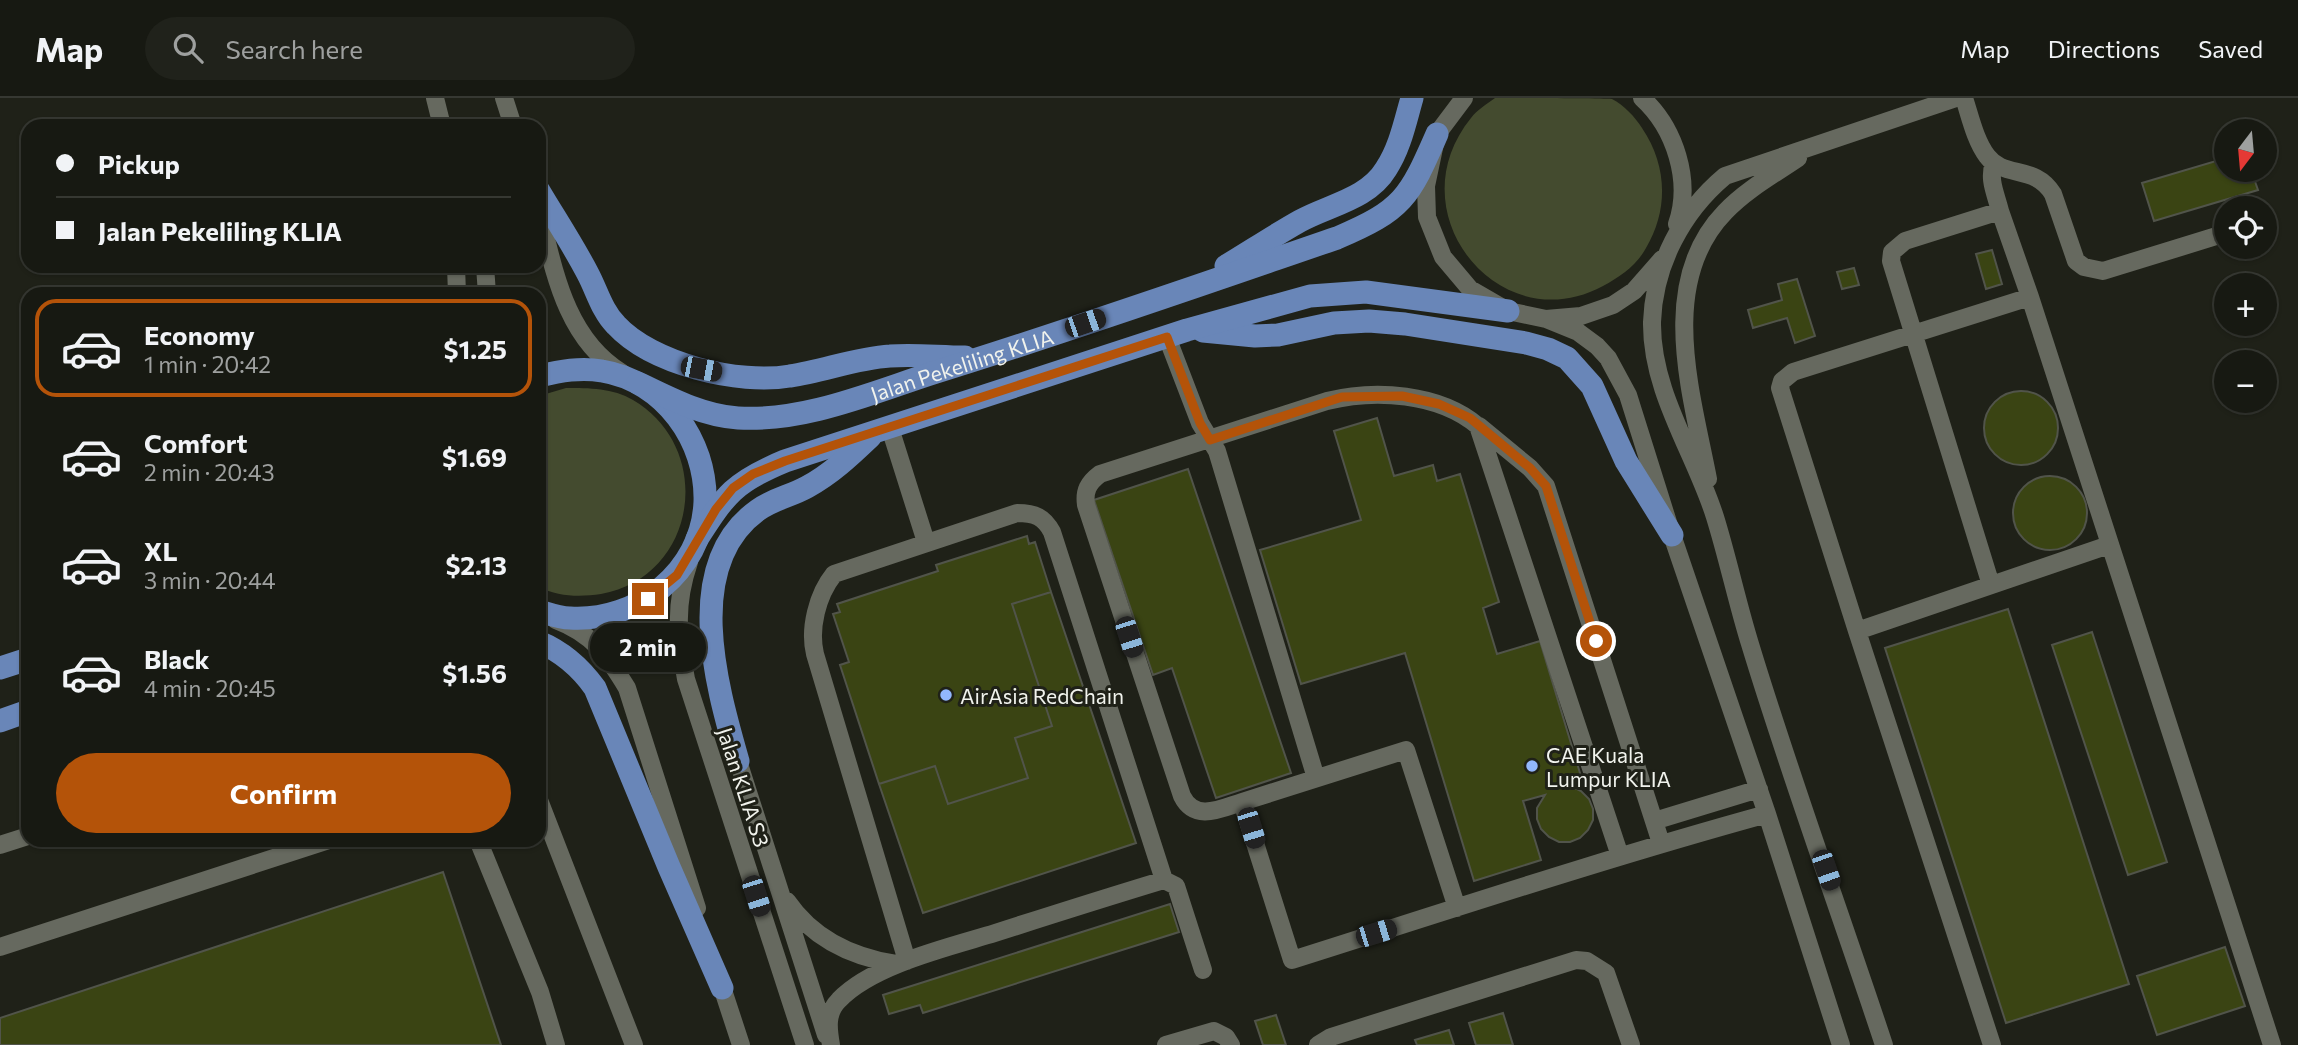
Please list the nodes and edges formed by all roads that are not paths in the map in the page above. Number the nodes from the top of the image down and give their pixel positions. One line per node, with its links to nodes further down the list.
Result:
1 (435, 98): 9 (street)
2 (504, 98): 10 (street)
3 (1412, 98): 19 (main road)
4 (1447, 98): 11 (street, Jalan Pekeliling KLIA)
5 (1464, 98): 11 (street, Jalan Pekeliling KLIA)
6 (1642, 98): 18 (street, Jalan Pekeliling KLIA)
7 (1956, 98): 12 (street)
8 (1964, 98): 13 (street)
9 (440, 119)
10 (511, 119)
11 (1437, 134): 19 (main road, Jalan Pekeliling KLIA); 21 (street, Jalan Pekeliling KLIA)
12 (1815, 146): 18 (street); 31 (street)
13 (1994, 163): 15 (street); 17 (street)
14 (546, 203): 25 (main road)
15 (2000, 211): 20 (street); 24 (street)
16 (546, 236): 27 (street)
17 (2214, 237)
18 (1669, 249): 22 (street, Jalan Pekeliling KLIA); 31 (street)
19 (1187, 289): 25 (main road, Jalan Pekeliling KLIA)
20 (2031, 297): 24 (street); 35 (street)
21 (1508, 311): 22 (street, Jalan Pekeliling KLIA); 23 (main road, Jalan Pekeliling KLIA)
22 (1546, 319): 32 (street)
23 (1177, 333): 29 (main road, Jalan Pekeliling KLIA); 30 (street); 32 (main road)
24 (1912, 333): 36 (street); 39 (street)
25 (983, 358): 27 (main road, Jalan Pekeliling KLIA)
26 (546, 374): 27 (main road, Jalan Pekeliling KLIA)
27 (638, 383): 33 (main road, Jalan Pekeliling KLIA)
28 (1478, 426): 30 (street); 51 (street); 57 (street)
29 (882, 430): 33 (main road, Jalan Pekeliling KLIA); 34 (street); 45 (main road)
30 (1210, 440): 46 (street); 48 (street)
31 (1714, 514): 75 (street)
32 (1672, 535): 47 (street)
33 (697, 539): 37 (main road, Jalan Pekeliling KLIA); 68 (street, Jalan KLIA S3)
34 (926, 542): 59 (street); 62 (street)
35 (2109, 545): 36 (street); 77 (street)
36 (1991, 585): 39 (street)
37 (546, 613)
38 (546, 615): 64 (street)
39 (1857, 631): 76 (street)
40 (546, 645): 64 (main road)
41 (21, 661): 42 (main road)
42 (0, 668)
43 (21, 714): 44 (main road)
44 (0, 721)
45 (738, 761): 58 (street)
46 (1316, 778): 48 (street); 60 (street)
47 (1759, 789): 49 (street); 51 (street)
48 (1242, 802): 60 (street)
49 (1768, 814): 53 (street); 74 (street)
50 (546, 818): 66 (street)
51 (1654, 821): 53 (street)
52 (21, 838): 54 (street)
53 (1661, 843): 57 (street)
54 (0, 845)
55 (307, 847): 61 (street)
56 (481, 847): 65 (street)
57 (1620, 856): 60 (street)
58 (774, 876): 62 (street); 69 (street)
59 (1164, 880): 62 (street); 63 (street)
60 (1457, 908)
61 (0, 947)
62 (901, 962): 69 (street)
63 (1203, 970)
64 (722, 988): 67 (street)
65 (556, 1045)
66 (634, 1045)
67 (741, 1045)
68 (805, 1045)
69 (830, 1045)
70 (1168, 1045): 71 (street)
71 (1231, 1045)
72 (1318, 1045): 73 (street)
73 (1630, 1045)
74 (1841, 1045)
75 (1884, 1045)
76 (1992, 1045)
77 (2272, 1045)

